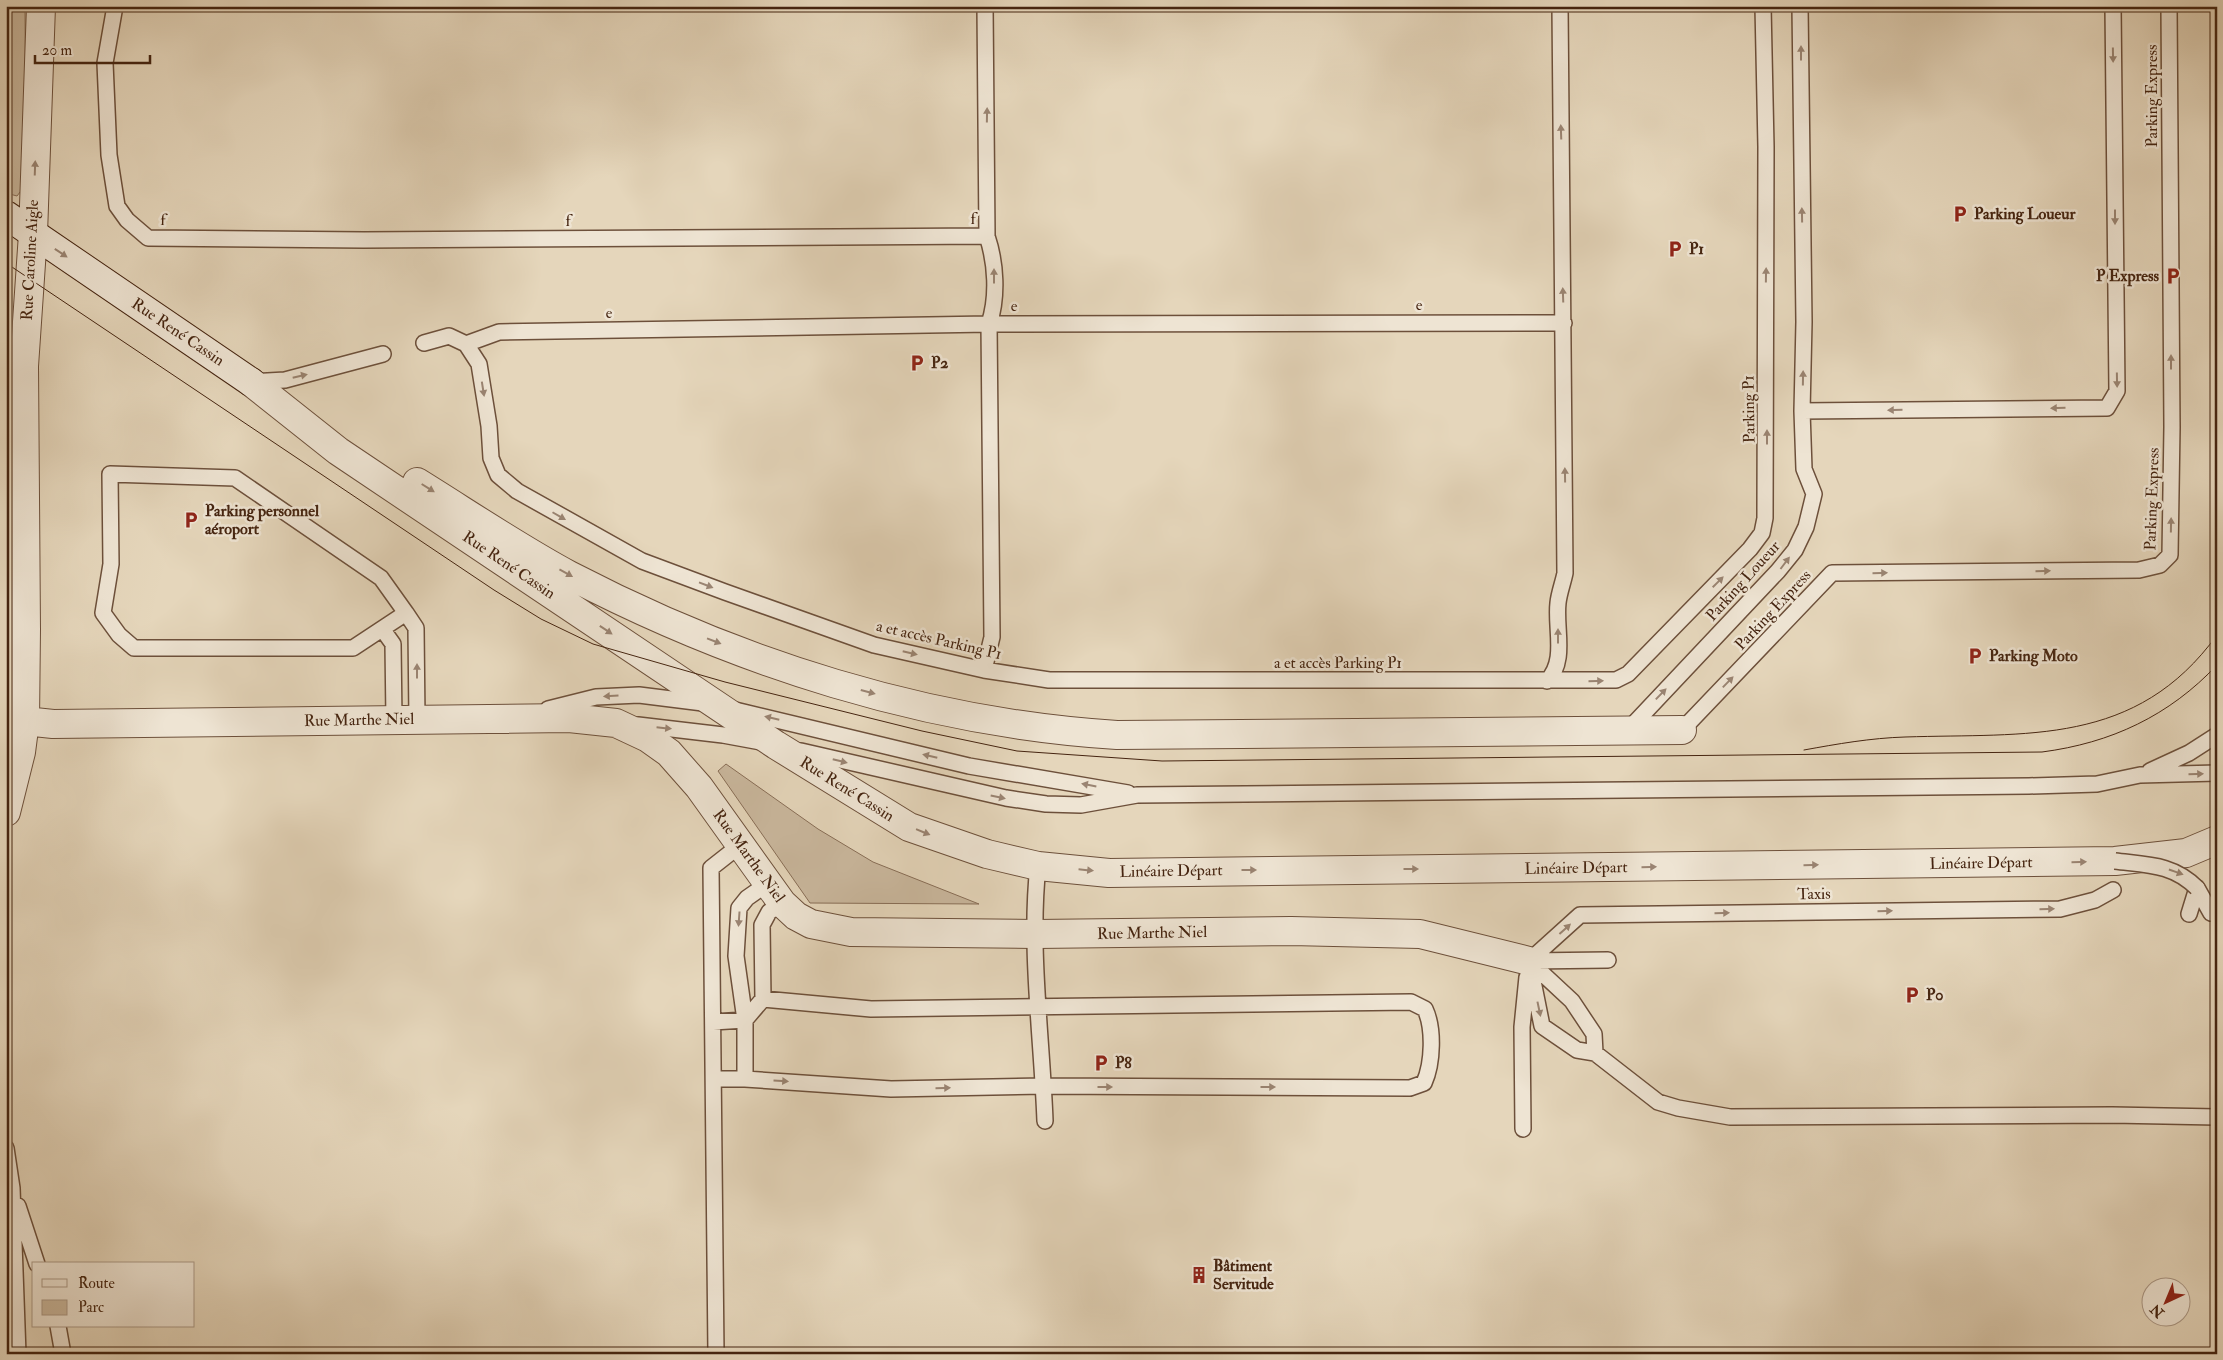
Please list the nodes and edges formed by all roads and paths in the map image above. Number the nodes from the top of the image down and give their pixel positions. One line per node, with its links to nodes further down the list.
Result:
1 (41, 6): 10 (street, Rue Caroline Aigle, one-way to 1)
2 (115, 6): 11 (lane, f)
3 (985, 6): 11 (lane, one-way to 3)
4 (1560, 6): 12 (lane, one-way to 4)
5 (1763, 6): 22 (lane, Parking P1, one-way to 5)
6 (1800, 6): 18 (lane, Parking Loueur, one-way to 6)
7 (2113, 6): 18 (lane, one-way to 18)
8 (2169, 6): 29 (lane, Parking Express, one-way to 8)
9 (6, 215): 10 (street, Rue René Cassin)
10 (33, 234): 17 (street, Rue René Cassin, one-way to 17); 25 (street, Rue Caroline Aigle)
11 (987, 236): 13 (lane, one-way to 11)
12 (1564, 323): 13 (lane, e); 22 (lane, one-way to 12)
13 (988, 324): 15 (lane, e); 21 (lane)
14 (424, 343): 15 (lane)
15 (466, 344): 21 (lane, a et accès Parking P1, one-way to 21)
16 (383, 354): 17 (lane, one-way to 16)
17 (251, 382): 23 (street, Rue René Cassin, one-way to 23); 28 (street, one-way to 28)
18 (1802, 411): 28 (lane, Parking Loueur, one-way to 18)
19 (406, 613): 20 (lane); 20 (lane); 26 (lane, one-way to 19)
20 (383, 630): 26 (lane)
21 (984, 670): 22 (lane, a et accès Parking P1)
22 (1547, 681)
23 (716, 705): 24 (lane, one-way to 24); 31 (street, Rue René Cassin); 34 (lane, one-way to 23)
24 (507, 719): 26 (street, Rue Marthe Niel); 27 (street, Rue Marthe Niel)
25 (15, 720): 26 (street, Rue Marthe Niel); 35 (street, Rue Caroline Aigle)
26 (406, 720)
27 (616, 723): 31 (lane, one-way to 31); 37 (street, Rue Marthe Niel)
28 (1628, 730): 29 (street)
29 (1682, 730)
30 (2217, 736): 33 (lane)
31 (776, 745): 34 (lane, one-way to 34); 39 (street, Rue René Cassin, one-way to 39)
32 (2217, 773): 33 (lane, one-way to 32)
33 (2140, 775): 34 (lane)
34 (1137, 795)
35 (6, 812)
36 (2217, 840): 38 (street, Linéaire Départ, bridge)
37 (739, 846): 42 (street, Rue Marthe Niel); 51 (lane)
38 (2116, 861): 39 (street, Linéaire Départ, one-way to 38); 40 (lane, one-way to 40, bridge)
39 (1038, 866): 45 (lane)
40 (2197, 888): 43 (lane); 44 (lane)
41 (2113, 890): 47 (lane, Taxis, one-way to 41)
42 (775, 893): 45 (street, Rue Marthe Niel); 48 (lane); 50 (lane, one-way to 50)
43 (2211, 913)
44 (2189, 914)
45 (1036, 934): 47 (street, Rue Marthe Niel); 49 (lane)
46 (1608, 960): 47 (lane)
47 (1529, 961): 52 (lane); 52 (lane, one-way to 52); 58 (lane)
48 (762, 999): 49 (lane); 50 (lane)
49 (1038, 1006): 55 (lane); 55 (lane, one-way to 49)
50 (746, 1020): 51 (lane); 54 (lane)
51 (713, 1022): 53 (lane)
52 (1595, 1053): 56 (lane)
53 (714, 1079): 54 (lane); 65 (lane)
54 (745, 1079): 55 (lane, one-way to 55)
55 (1044, 1086): 57 (lane)
56 (2217, 1117)
57 (1045, 1121)
58 (1523, 1130)
59 (6, 1148): 60 (lane)
60 (12, 1188): 61 (lane); 63 (lane)
61 (36, 1262)
62 (58, 1328): 64 (lane)
63 (18, 1354)
64 (63, 1354)
65 (716, 1354)

